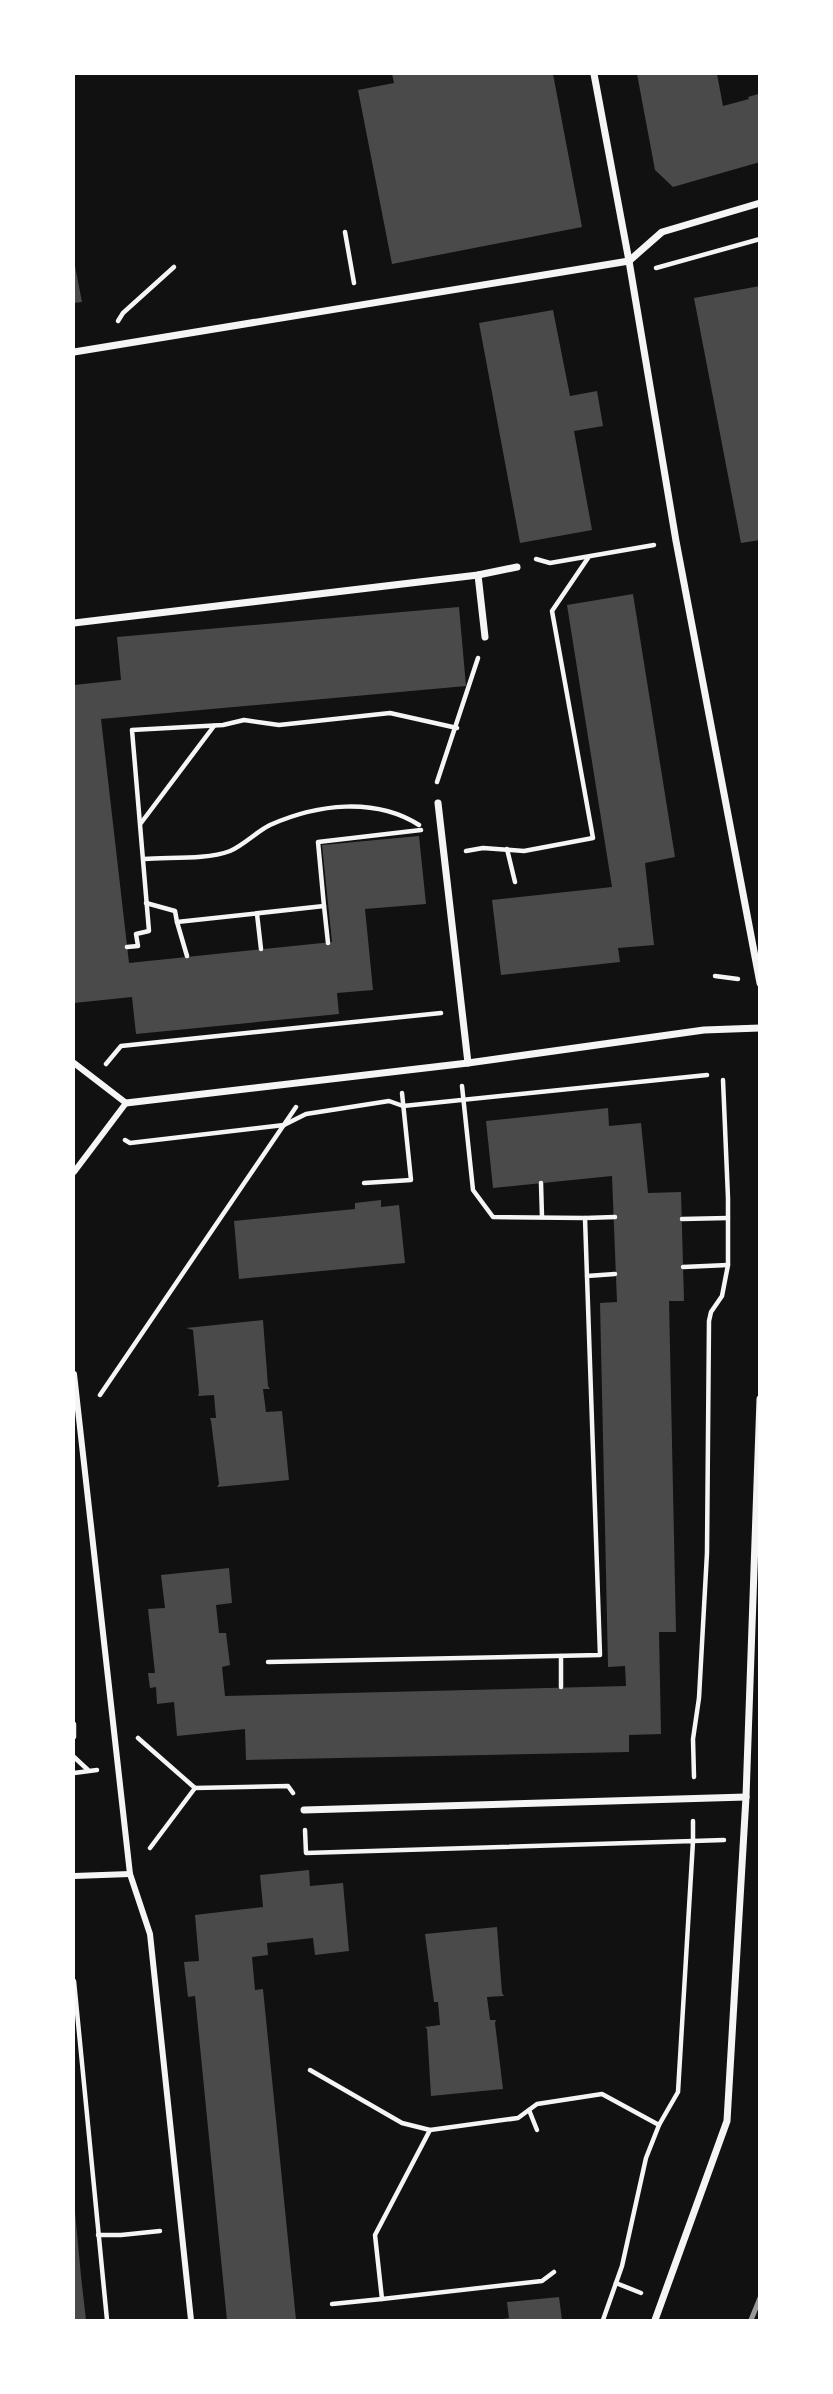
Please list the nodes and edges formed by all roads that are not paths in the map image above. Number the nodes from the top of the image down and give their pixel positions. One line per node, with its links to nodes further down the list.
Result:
1 (593, 74): 3 (street)
2 (760, 203): 3 (street)
3 (629, 261): 4 (street); 10 (street)
4 (74, 352)
5 (517, 567): 6 (street)
6 (478, 575): 7 (street); 8 (street)
7 (74, 623)
8 (485, 637)
9 (438, 803): 13 (street)
10 (760, 984)
11 (760, 1028): 13 (street)
12 (74, 1063): 14 (street)
13 (468, 1063): 14 (street)
14 (126, 1103): 15 (street)
15 (74, 1172)
16 (74, 1374): 20 (street)
17 (760, 1399): 18 (street)
18 (746, 1797): 19 (street); 23 (street)
19 (304, 1810)
20 (130, 1874): 21 (street); 22 (street)
21 (74, 1876)
22 (191, 2320)
23 (655, 2320)

